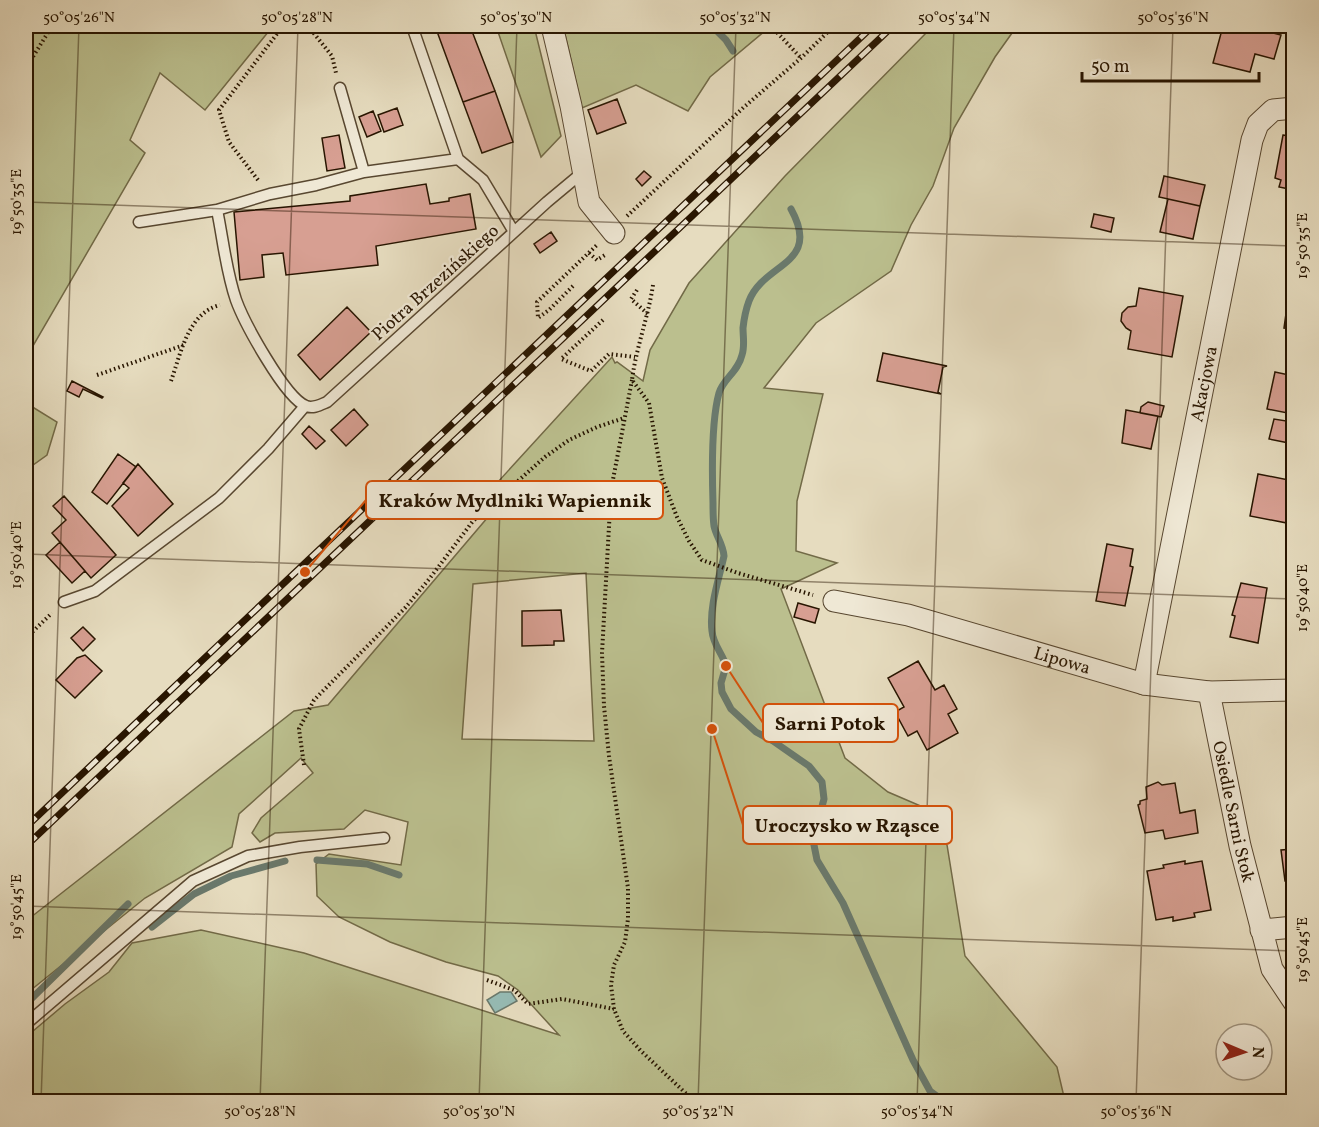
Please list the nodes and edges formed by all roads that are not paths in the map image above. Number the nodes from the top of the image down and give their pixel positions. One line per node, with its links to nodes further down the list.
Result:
1 (412, 26): 5 (lane)
2 (552, 26): 7 (street)
3 (340, 88): 6 (lane)
4 (1293, 108): 15 (street, Akacjowa)
5 (458, 159): 6 (lane); 11 (lane)
6 (364, 172): 8 (lane)
7 (583, 172): 10 (street); 11 (lane, Piotra Brzezińskiego)
8 (217, 210): 9 (lane); 12 (lane)
9 (139, 222)
10 (613, 231)
11 (514, 232): 12 (lane, Piotra Brzezińskiego)
12 (305, 406): 14 (lane)
13 (834, 601): 15 (street, Lipowa)
14 (64, 602)
15 (1144, 684): 17 (street, Lipowa)
16 (1293, 690): 17 (street, Lipowa)
17 (1209, 692): 20 (street, Osiedle Sarni Stok)
18 (384, 838): 22 (lane)
19 (1293, 927): 20 (street)
20 (1261, 930): 21 (street, Osiedle Sarni Stok)
21 (1293, 1002)
22 (26, 1024)

